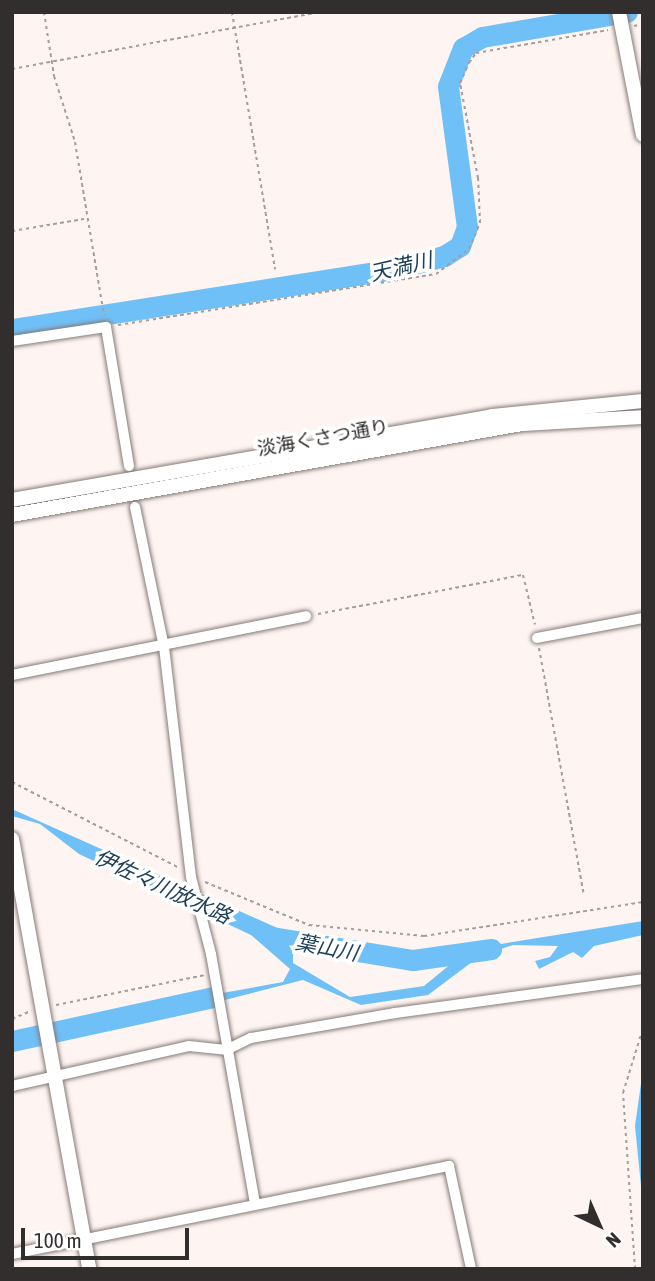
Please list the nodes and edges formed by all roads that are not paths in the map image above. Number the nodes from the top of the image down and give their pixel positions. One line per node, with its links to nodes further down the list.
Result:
1 (621, 21): 2 (street)
2 (643, 135)
3 (12, 341): 6 (street)
4 (643, 401): 7 (street, 淡海くさつ通り)
5 (643, 417): 9 (street, 淡海くさつ通り)
6 (129, 466)
7 (12, 500)
8 (135, 507): 13 (street)
9 (12, 515)
10 (306, 616): 13 (street)
11 (643, 618): 12 (street)
12 (537, 638)
13 (164, 647): 14 (street); 17 (street)
14 (12, 675)
15 (12, 838): 18 (street)
16 (643, 979): 17 (street)
17 (226, 1050): 18 (street); 20 (street)
18 (55, 1080): 19 (street); 21 (street)
19 (12, 1086)
20 (255, 1203): 21 (street); 24 (street)
21 (84, 1242): 22 (street); 23 (street)
22 (12, 1254)
23 (89, 1269)
24 (471, 1269)

